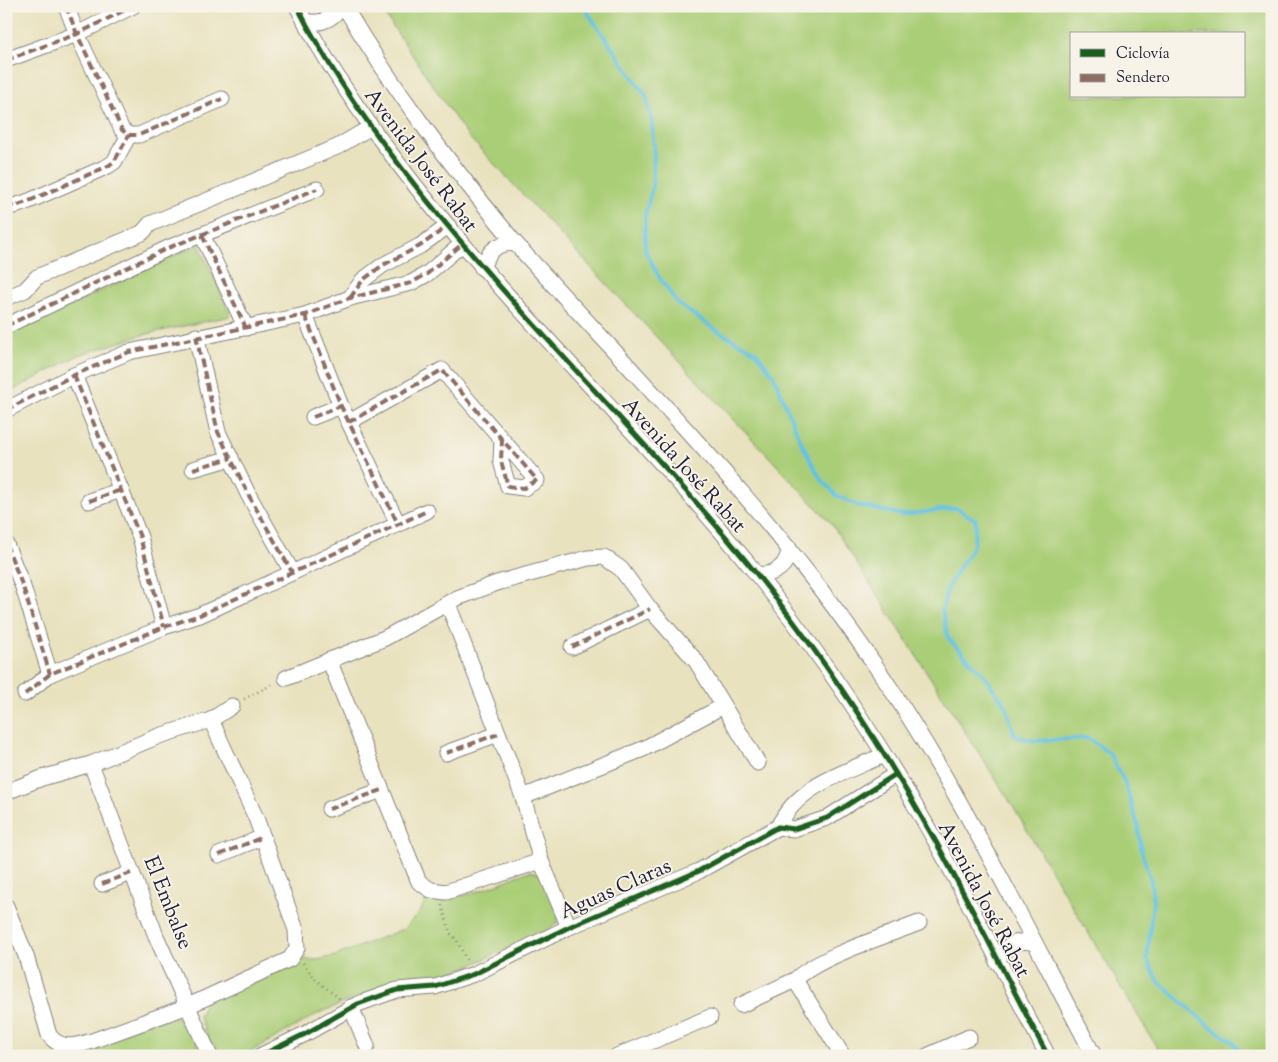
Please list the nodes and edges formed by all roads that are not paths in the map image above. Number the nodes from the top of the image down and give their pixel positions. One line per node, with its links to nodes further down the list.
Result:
1 (66, 6): 6 (street)
2 (133, 6): 6 (street)
3 (297, 6): 5 (street, Avenida José Rabat)
4 (342, 6): 5 (street); 16 (street, Avenida José Rabat)
5 (305, 21): 9 (street, Avenida José Rabat)
6 (77, 34): 7 (street); 10 (street)
7 (6, 60)
8 (222, 99): 10 (street)
9 (372, 127): 13 (street, Avenida José Rabat); 18 (street)
10 (129, 135): 12 (street)
11 (317, 189): 14 (street)
12 (6, 205)
13 (448, 226): 15 (street, Avenida José Rabat); 19 (street)
14 (202, 235): 21 (street); 22 (street)
15 (462, 244): 17 (street, Avenida José Rabat); 19 (street)
16 (516, 244): 17 (street); 37 (street, Avenida José Rabat)
17 (482, 268): 39 (street, Avenida José Rabat)
18 (6, 298)
19 (350, 298): 20 (street)
20 (305, 315): 22 (street); 25 (street)
21 (6, 326)
22 (246, 328): 23 (street)
23 (196, 336): 24 (street); 30 (street)
24 (74, 375): 26 (street); 32 (street)
25 (340, 406): 27 (street); 28 (street)
26 (6, 410)
27 (313, 417)
28 (349, 422): 29 (street); 35 (street)
29 (502, 440)
30 (231, 458): 31 (street); 38 (street)
31 (193, 469)
32 (121, 490): 33 (street); 42 (street)
33 (89, 501)
34 (427, 510): 35 (street)
35 (398, 524): 38 (street)
36 (7, 548): 45 (street)
37 (789, 548): 39 (street); 70 (street, Avenida José Rabat)
38 (292, 572): 42 (street)
39 (757, 575): 53 (street, Avenida José Rabat)
40 (448, 604): 41 (street); 44 (street); 51 (street)
41 (650, 609): 43 (street); 49 (street)
42 (164, 627): 45 (street)
43 (572, 647)
44 (330, 660): 46 (street); 57 (street)
45 (50, 674): 47 (street)
46 (286, 678)
47 (25, 694)
48 (232, 706): 50 (street)
49 (724, 706): 54 (street); 59 (street)
50 (211, 720): 55 (street); 62 (street)
51 (498, 734): 52 (street); 59 (street)
52 (446, 753)
53 (884, 755): 56 (street, Avenida José Rabat); 61 (street, Aguas Claras)
54 (758, 763)
55 (91, 764): 58 (street); 65 (street, El Embalse)
56 (896, 774): 61 (street, Aguas Claras); 71 (street, Avenida José Rabat)
57 (382, 790): 60 (street); 64 (street)
58 (6, 792)
59 (523, 797): 64 (street)
60 (329, 810)
61 (778, 827): 69 (street, Aguas Claras)
62 (262, 837): 63 (street); 74 (street)
63 (218, 855)
64 (541, 861): 69 (street)
65 (131, 873): 66 (street); 74 (street, El Embalse)
66 (102, 884)
67 (8, 914): 74 (street)
68 (919, 923): 72 (street)
69 (569, 927): 75 (street, Aguas Claras)
70 (1034, 943): 71 (street); 85 (street, Avenida José Rabat)
71 (998, 962): 84 (street, Avenida José Rabat)
72 (795, 980): 73 (street); 82 (street)
73 (741, 1005)
74 (188, 1006): 80 (street, El Embalse)
75 (352, 1007): 78 (street); 81 (street, Aguas Claras)
76 (710, 1017): 79 (street)
77 (969, 1037): 83 (street)
78 (367, 1046)
79 (626, 1054)
80 (210, 1056)
81 (260, 1056)
82 (843, 1056)
83 (927, 1056)
84 (1048, 1056)
85 (1094, 1056)

